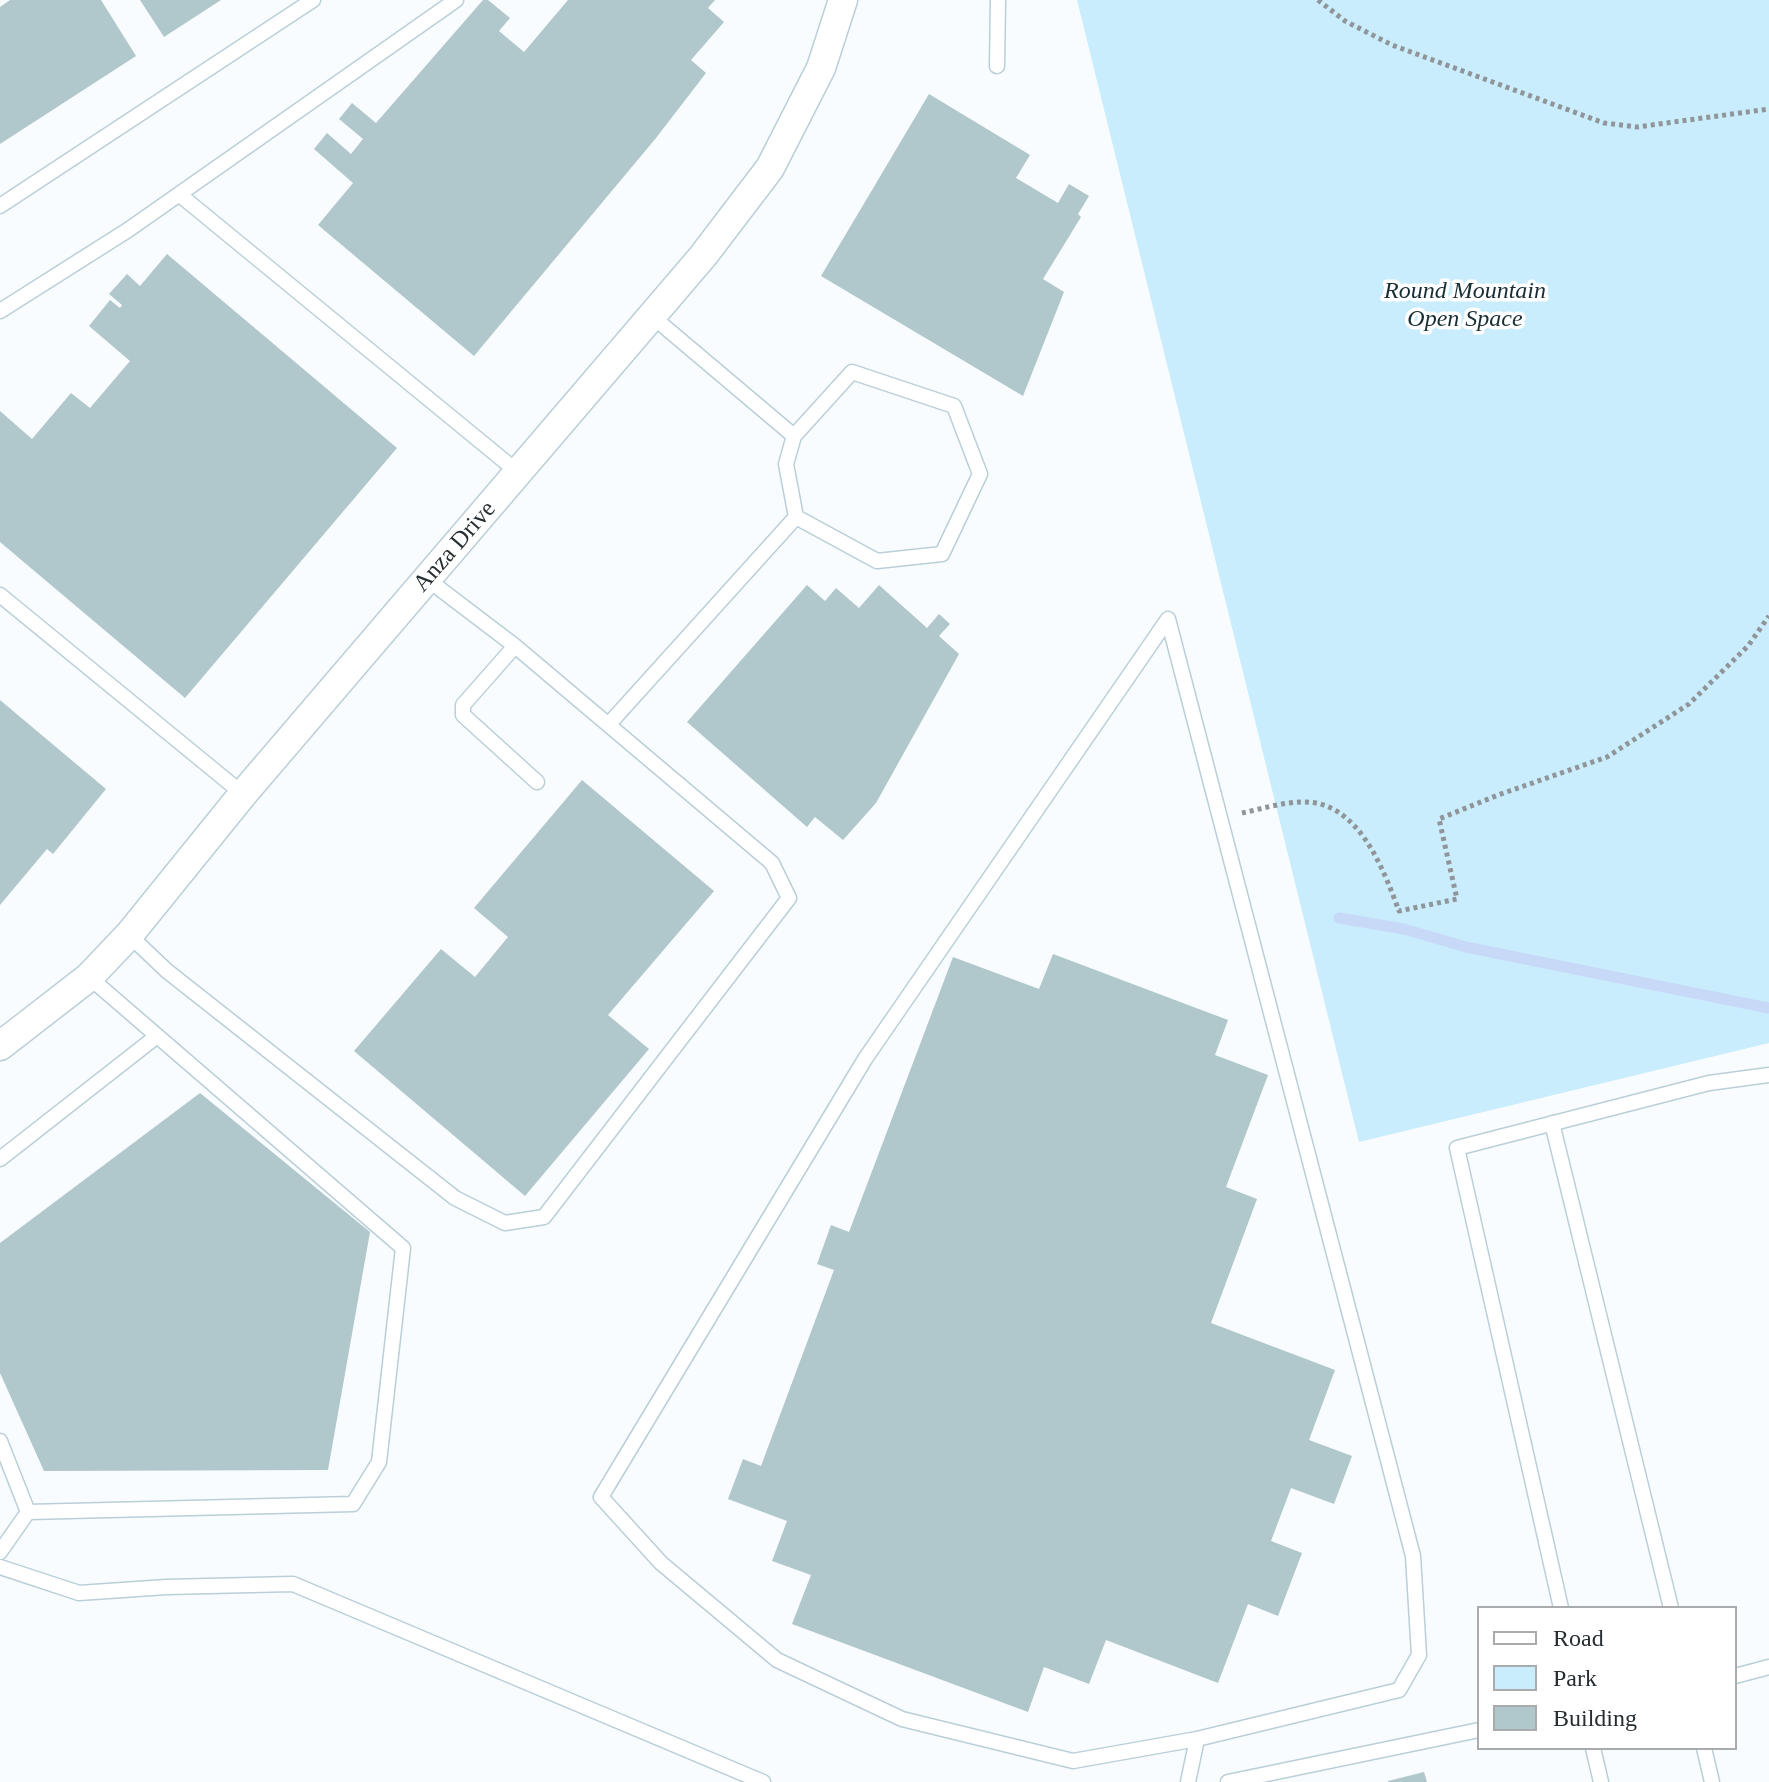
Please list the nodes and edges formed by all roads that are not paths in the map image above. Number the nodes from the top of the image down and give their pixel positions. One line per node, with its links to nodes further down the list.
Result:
1 (313, 0): 7 (lane)
2 (456, 0): 6 (lane)
3 (843, 0): 9 (street, Anza Drive)
4 (998, 0): 5 (lane)
5 (997, 66)
6 (180, 195): 8 (lane); 11 (lane)
7 (0, 206)
8 (0, 311)
9 (653, 317): 10 (lane); 11 (street, Anza Drive)
10 (794, 436): 12 (lane); 12 (lane)
11 (519, 473): 13 (street, Anza Drive)
12 (796, 517): 16 (lane)
13 (427, 579): 15 (lane); 18 (street, Anza Drive)
14 (0, 595): 18 (lane)
15 (515, 646): 16 (lane); 17 (lane)
16 (609, 724): 19 (lane)
17 (537, 782)
18 (243, 794): 19 (street, Anza Drive)
19 (129, 935): 20 (street, Anza Drive)
20 (89, 977): 21 (lane); 22 (street, Anza Drive)
21 (157, 1036): 25 (lane); 27 (lane)
22 (0, 1046)
23 (1769, 1075): 24 (lane)
24 (1552, 1123): 30 (lane); 31 (lane)
25 (0, 1159)
26 (0, 1441): 27 (lane)
27 (28, 1512): 28 (lane)
28 (0, 1552)
29 (0, 1567): 38 (lane)
30 (1561, 1606)
31 (1671, 1606)
32 (1769, 1667): 33 (lane)
33 (1737, 1675)
34 (1477, 1730): 40 (lane)
35 (1197, 1739): 35 (lane); 39 (lane)
36 (1593, 1750): 41 (lane)
37 (1704, 1750): 42 (lane)
38 (763, 1782)
39 (1188, 1782)
40 (1228, 1782)
41 (1601, 1782)
42 (1712, 1782)

